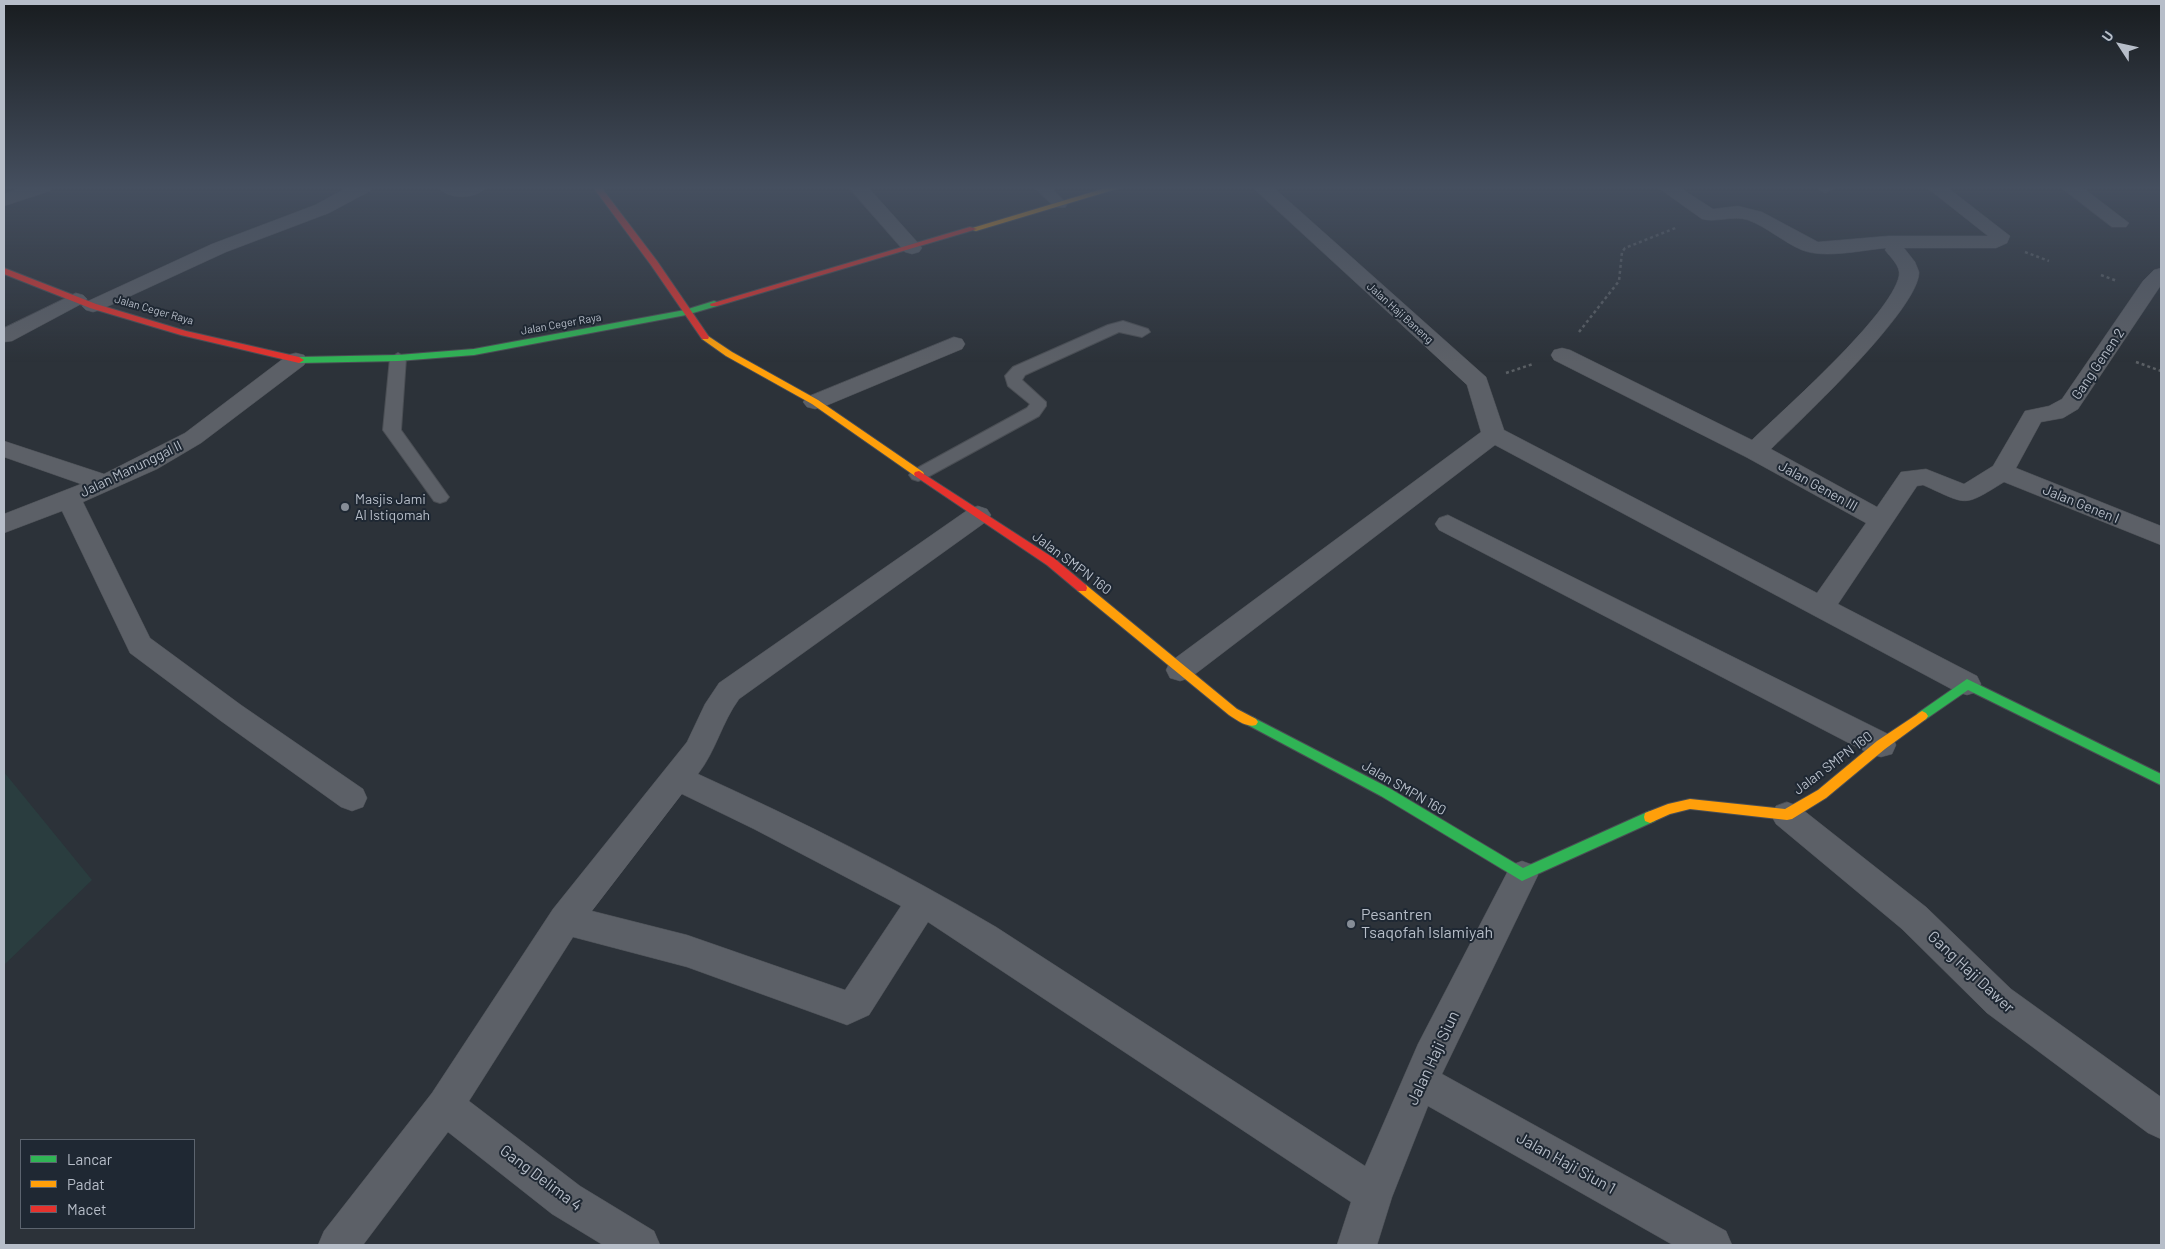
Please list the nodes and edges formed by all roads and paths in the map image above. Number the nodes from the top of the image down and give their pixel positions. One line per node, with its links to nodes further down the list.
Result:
1 (226, 245): 13 (street)
2 (641, 245): 14 (street, Jalan SMPN 160)
3 (910, 245): 9 (street)
4 (921, 245): 9 (street, Jalan Ceger Raya)
5 (1326, 245): 21 (street, Jalan Haji Baneng)
6 (1632, 245): 18 (path)
7 (1809, 245): 8 (street)
8 (1850, 245)
9 (912, 248): 14 (street, Jalan Ceger Raya)
10 (1895, 250): 25 (street)
11 (4, 271): 13 (street, Jalan Ceger Raya)
12 (2161, 274): 26 (street, Gang Genen 2)
13 (85, 302): 16 (street); 20 (street, Jalan Ceger Raya)
14 (686, 312): 19 (street, Jalan Ceger Raya); 22 (street, Jalan SMPN 160)
15 (1142, 332): 27 (lane)
16 (4, 336)
17 (954, 344): 22 (street)
18 (1562, 355): 21 (path); 25 (street, Jalan Genen III)
19 (398, 358): 20 (street, Jalan Ceger Raya); 29 (lane)
20 (296, 360): 28 (street, Jalan Manunggal II)
21 (1478, 382): 23 (street)
22 (815, 402): 27 (street, Jalan SMPN 160)
23 (1493, 434): 36 (street); 37 (street)
24 (4, 450): 28 (street)
25 (1755, 451): 32 (street, Jalan Genen III)
26 (2002, 472): 32 (street, Gang Genen 2); 35 (street, Jalan Genen I)
27 (918, 475): 31 (street, Jalan SMPN 160)
28 (104, 483): 30 (street, Jalan Manunggal II)
29 (440, 497)
30 (69, 498): 33 (street, Jalan Manunggal II); 42 (street)
31 (978, 516): 37 (street, Jalan SMPN 160); 40 (street)
32 (1880, 520): 36 (street, Gang Genen 2)
33 (4, 524)
34 (1448, 524): 39 (street)
35 (2161, 536)
36 (1822, 606): 38 (street)
37 (1180, 670): 44 (street, Jalan SMPN 160)
38 (1967, 684): 39 (street, Jalan SMPN 160); 41 (street)
39 (1881, 745): 43 (street, Jalan SMPN 160)
40 (677, 778): 45 (street); 46 (street)
41 (2161, 780)
42 (352, 798)
43 (1788, 815): 44 (street); 49 (street, Gang Haji Dawer)
44 (1522, 876): 47 (street, Jalan Haji Siun)
45 (926, 903): 46 (street); 50 (street)
46 (565, 920): 48 (street)
47 (1420, 1082): 50 (street, Jalan Haji Siun); 54 (street, Jalan Haji Siun 1)
48 (445, 1106): 51 (street); 52 (street, Gang Delima 4)
49 (2161, 1120)
50 (1372, 1193): 53 (street, Jalan Haji Siun)
51 (338, 1245)
52 (640, 1245)
53 (1357, 1245)
54 (1712, 1245)

